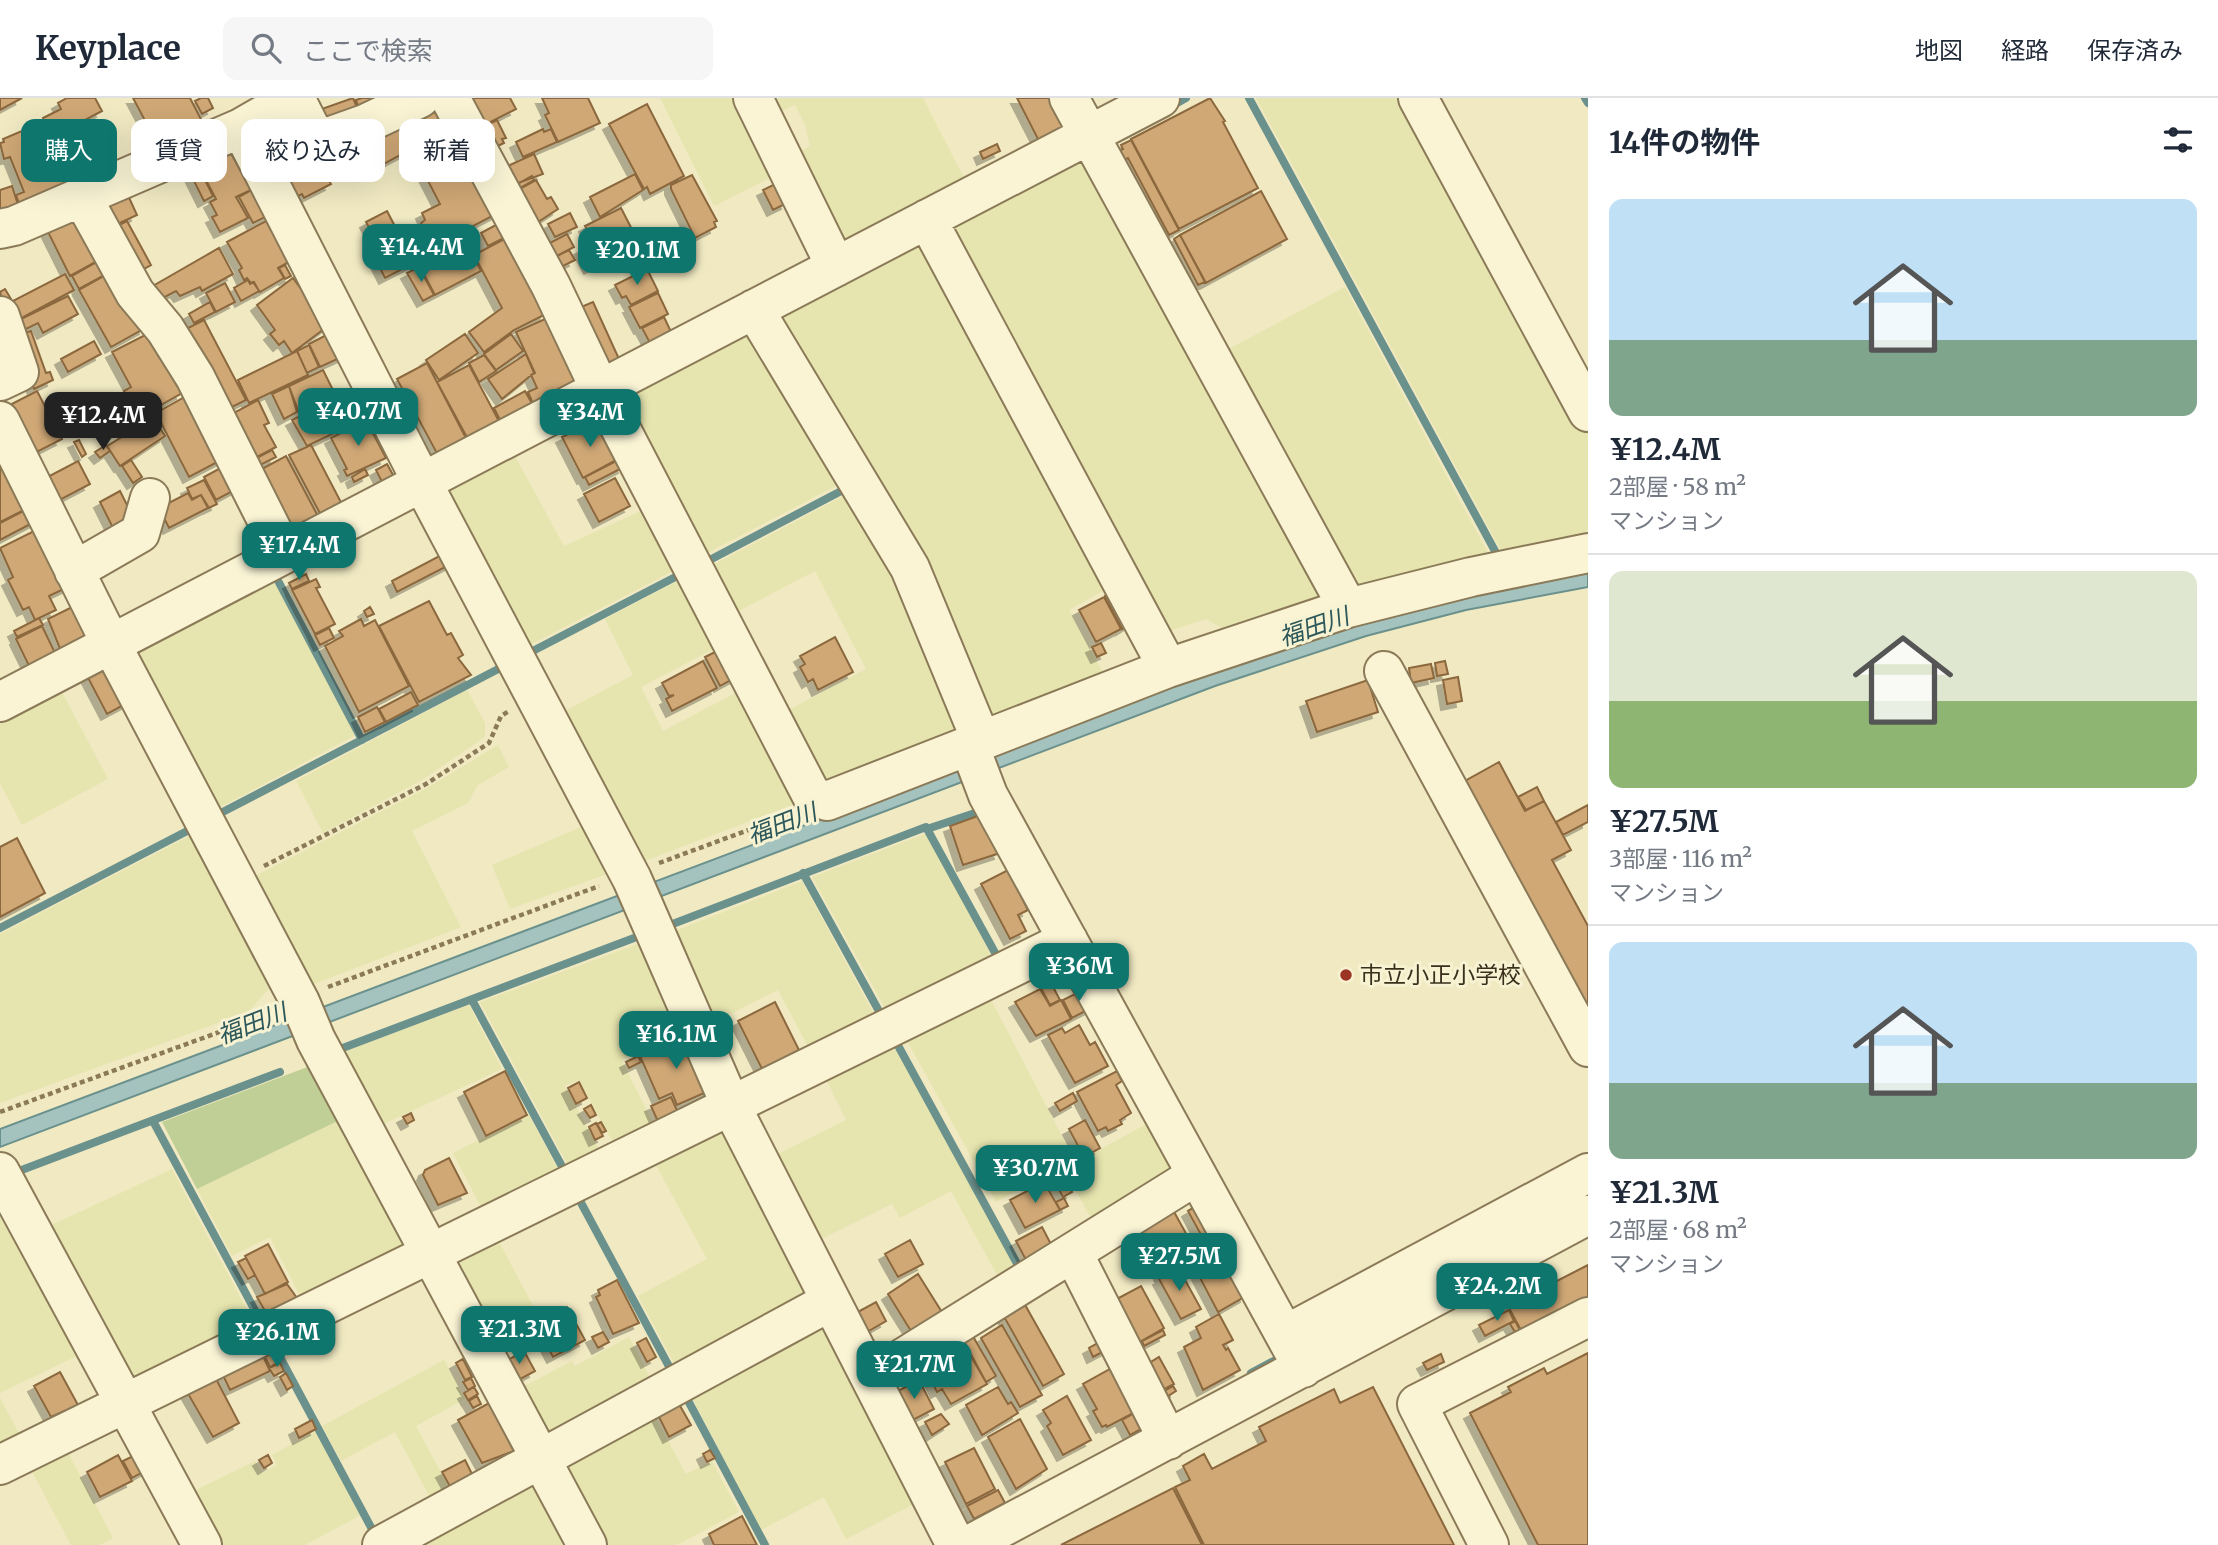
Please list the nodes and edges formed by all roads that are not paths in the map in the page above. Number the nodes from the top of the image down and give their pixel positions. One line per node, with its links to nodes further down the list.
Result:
1 (294, 98): 2 (street); 8 (street)
2 (420, 98)
3 (450, 98): 19 (street)
4 (753, 98): 15 (street)
5 (1069, 98): 10 (street)
6 (1160, 98): 10 (street)
7 (1418, 98): 20 (street)
8 (258, 119)
9 (241, 128): 12 (street)
10 (1089, 136): 13 (street); 27 (street)
11 (269, 182): 22 (street)
12 (82, 197): 14 (street); 25 (street)
13 (928, 219): 15 (street); 29 (street)
14 (0, 229)
15 (836, 267): 16 (street)
16 (754, 309): 19 (street); 32 (street)
17 (0, 316): 18 (street)
18 (0, 381)
19 (600, 389): 22 (street); 32 (street)
20 (1588, 412)
21 (0, 421): 26 (street)
22 (422, 482): 25 (street); 35 (street)
23 (150, 498): 26 (street)
24 (1588, 553): 27 (street)
25 (284, 554): 28 (street)
26 (75, 571): 28 (street)
27 (1348, 608): 29 (street)
28 (111, 644): 31 (street); 40 (street)
29 (1168, 668): 32 (street)
30 (1384, 671): 34 (street)
31 (3, 691)
32 (974, 745): 33 (street)
33 (1068, 940): 35 (street); 38 (street)
34 (1588, 1047)
35 (731, 1106): 40 (street); 42 (street)
36 (0, 1172): 46 (street)
37 (1588, 1173): 44 (street)
38 (1197, 1175): 41 (street); 44 (street)
39 (1588, 1215): 44 (street)
40 (432, 1252): 46 (street); 48 (street)
41 (1073, 1253): 45 (street); 47 (street)
42 (831, 1301): 45 (street); 48 (street)
43 (1588, 1317): 55 (street)
44 (1294, 1351): 47 (street)
45 (871, 1378): 53 (street)
46 (125, 1403): 49 (street); 50 (street)
47 (1168, 1440): 54 (street)
48 (541, 1459): 51 (street); 52 (street)
49 (0, 1465)
50 (202, 1545)
51 (382, 1545)
52 (587, 1545)
53 (956, 1545)
54 (969, 1545)
55 (1489, 1545)

